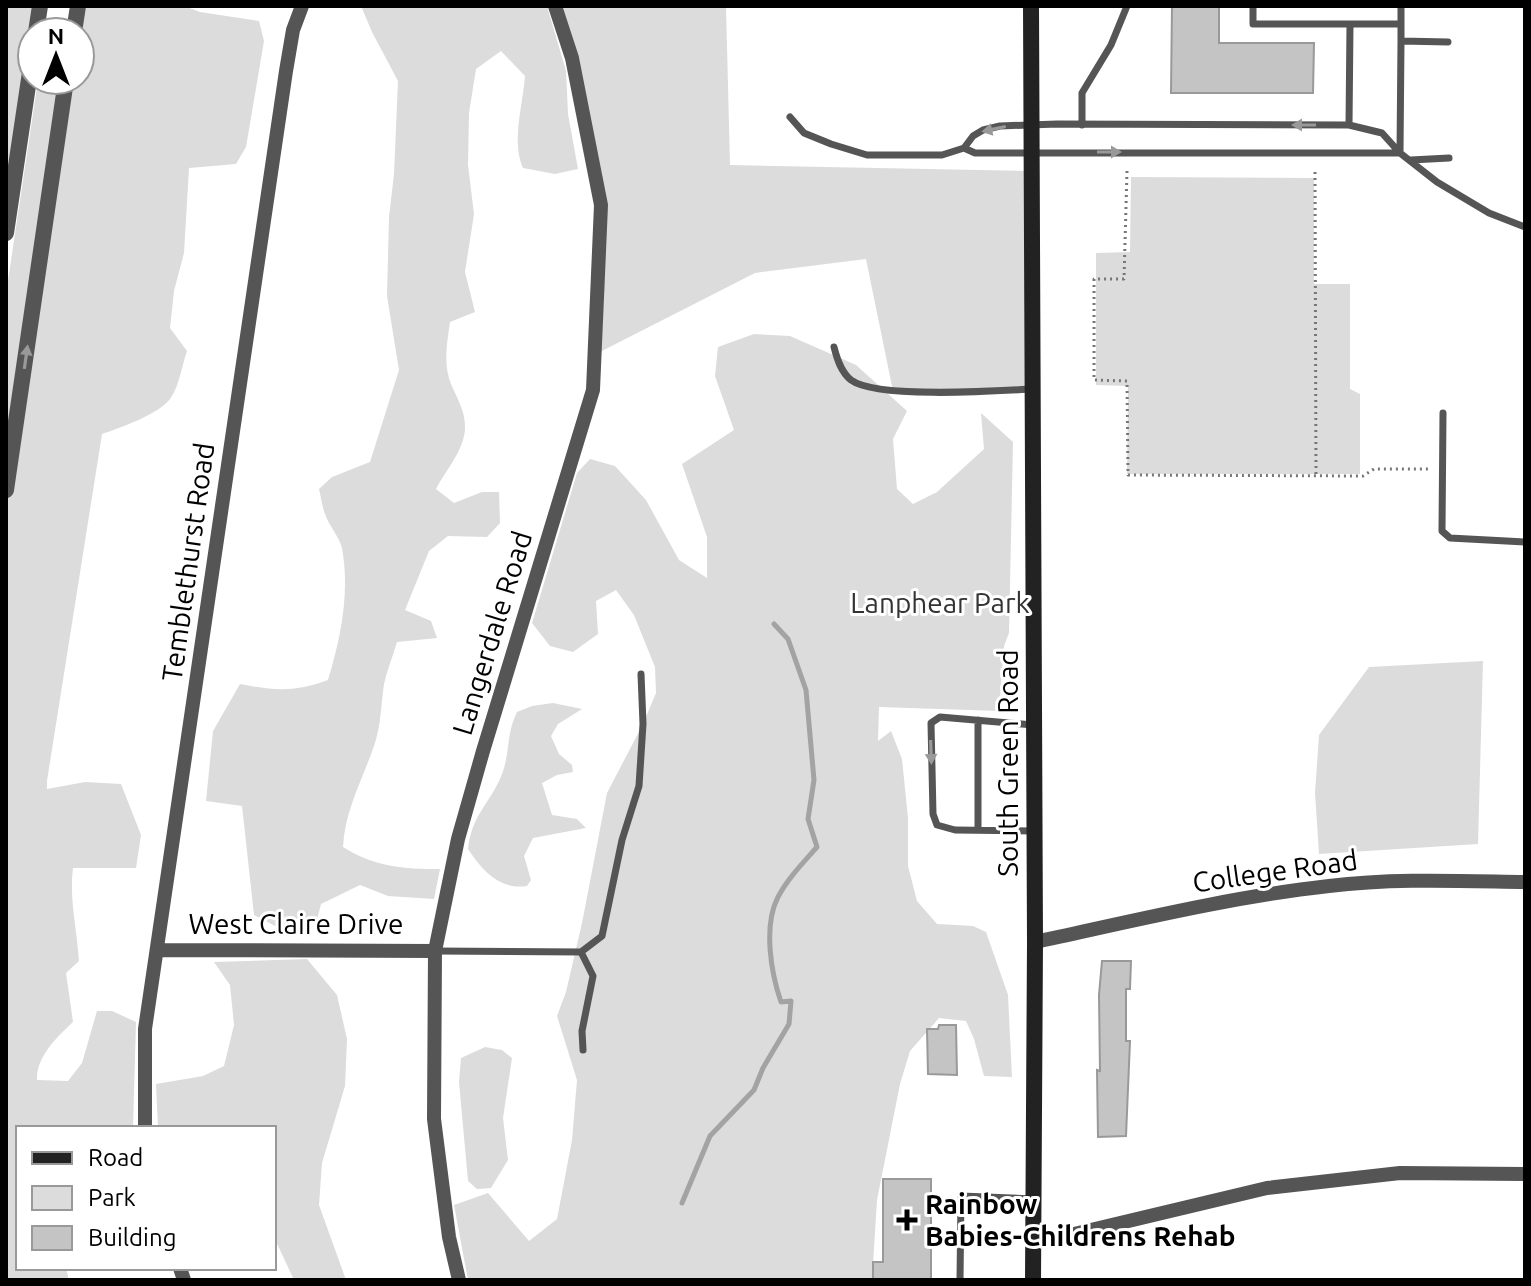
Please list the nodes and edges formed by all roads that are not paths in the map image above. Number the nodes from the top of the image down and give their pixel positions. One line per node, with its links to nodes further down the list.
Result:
1 (302, 6): 36 (street, Temblethurst Road)
2 (555, 6): 37 (street, Langerdale Road)
3 (1031, 6): 14 (main road, South Green Road)
4 (1127, 6): 15 (lane)
5 (1253, 6): 7 (lane)
6 (1401, 6): 8 (lane)
7 (1350, 24): 8 (lane); 16 (lane)
8 (1401, 24): 9 (lane)
9 (1401, 41): 10 (lane); 19 (lane)
10 (1448, 42)
11 (26, 96): 23 (street)
12 (64, 96): 27 (street, one-way to 12)
13 (790, 117): 17 (lane)
14 (1031, 125): 15 (lane); 17 (lane, one-way to 17); 18 (main road, South Green Road)
15 (1082, 125): 16 (lane, one-way to 15)
16 (1349, 125): 19 (lane)
17 (964, 148): 18 (lane)
18 (1031, 152): 19 (lane, one-way to 19); 25 (main road, South Green Road)
19 (1400, 153): 21 (lane)
20 (1449, 158): 21 (lane)
21 (1410, 160): 22 (lane)
22 (1525, 227)
23 (6, 233)
24 (834, 347): 25 (lane)
25 (1032, 389): 31 (main road, South Green Road)
26 (1443, 413): 28 (lane)
27 (6, 490)
28 (1525, 542)
29 (641, 674): 38 (lane)
30 (978, 720): 31 (lane); 32 (lane); 32 (lane, one-way to 32)
31 (1034, 725): 33 (main road, South Green Road)
32 (978, 830): 33 (lane)
33 (1035, 831): 35 (main road, South Green Road)
34 (1525, 882): 35 (street, College Road)
35 (1035, 942): 42 (main road, South Green Road)
36 (157, 950): 37 (street, West Claire Drive); 40 (street, Temblethurst Road)
37 (435, 951): 38 (lane); 44 (street, Langerdale Road)
38 (581, 952): 39 (lane)
39 (583, 1050)
40 (145, 1126)
41 (1525, 1174): 43 (street)
42 (1033, 1199): 43 (main road, South Green Road); 45 (lane)
43 (1032, 1244): 46 (main road, South Green Road)
44 (459, 1280)
45 (960, 1280)
46 (1033, 1280)

